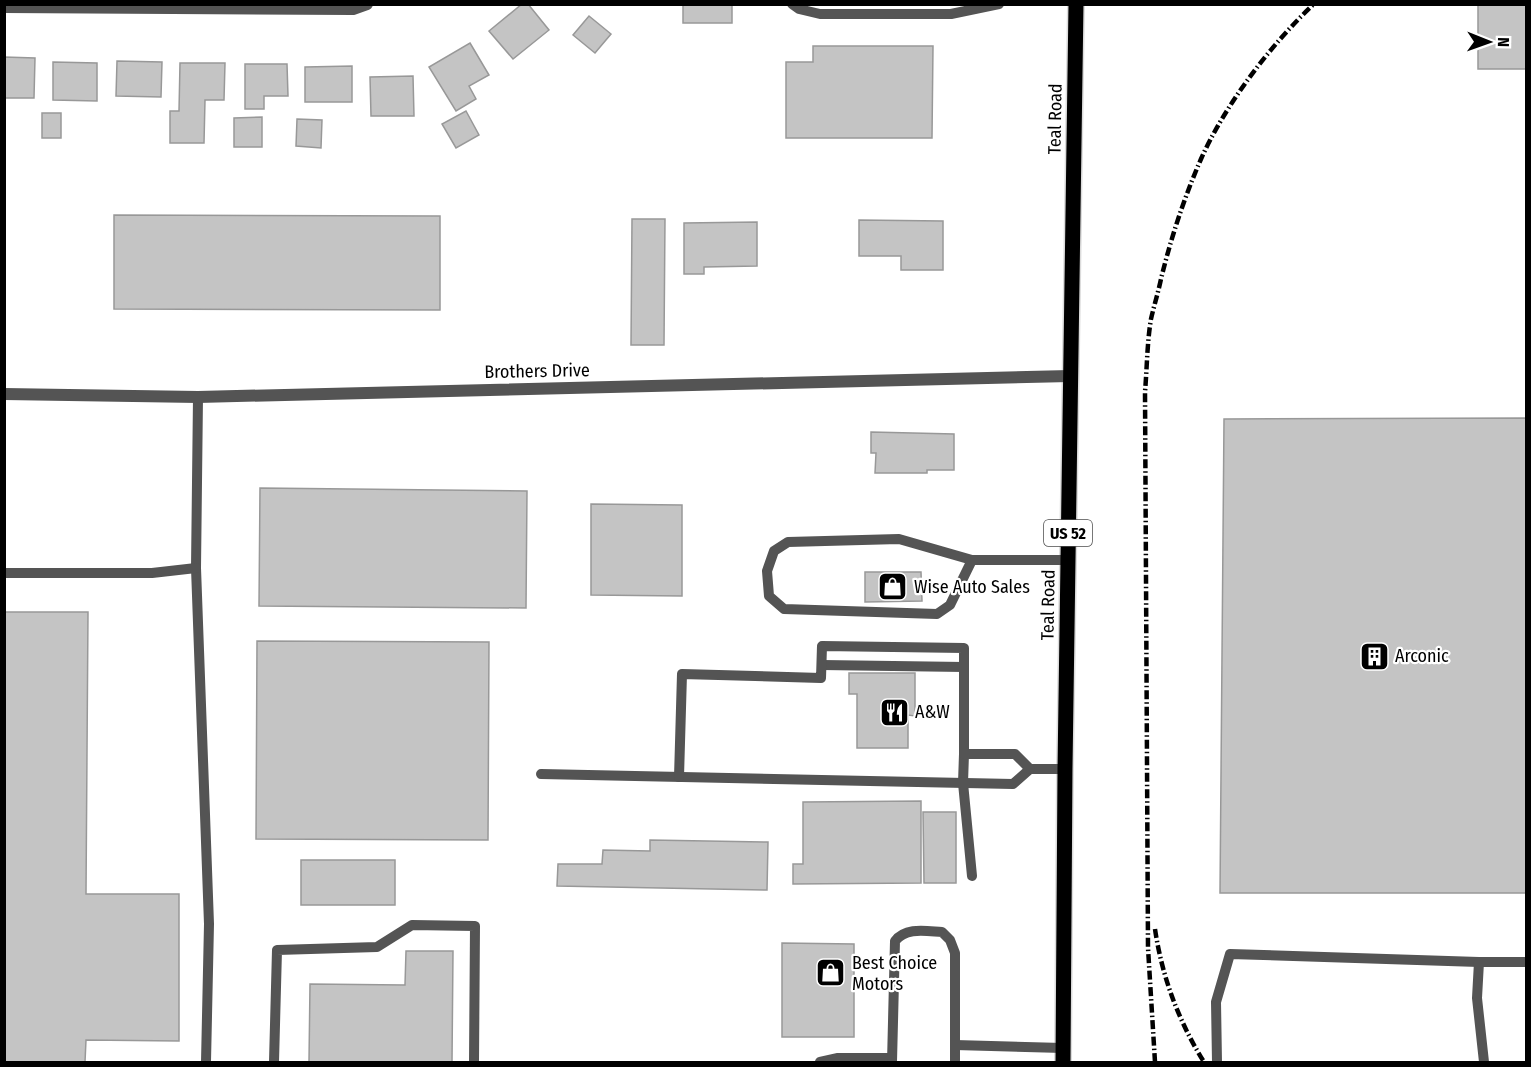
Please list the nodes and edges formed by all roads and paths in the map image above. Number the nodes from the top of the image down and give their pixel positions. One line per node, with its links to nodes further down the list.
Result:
1 (367, 4): 5 (street)
2 (792, 4): 3 (lane)
3 (999, 4)
4 (1076, 4): 6 (main road, Teal Road / US 52)
5 (4, 7)
6 (1070, 376): 8 (street, Brothers Drive); 10 (main road, Teal Road / US 52)
7 (4, 394): 8 (street, Brothers Drive)
8 (198, 397): 11 (lane)
9 (972, 560): 9 (lane); 10 (lane)
10 (1068, 560): 17 (main road, Teal Road / US 52)
11 (196, 568): 12 (lane); 27 (lane)
12 (4, 573)
13 (822, 665): 14 (lane); 14 (lane); 19 (lane)
14 (964, 667): 15 (lane)
15 (963, 754): 16 (lane); 20 (lane)
16 (1030, 769): 17 (lane); 20 (lane)
17 (1065, 769): 25 (main road, Teal Road / US 52)
18 (542, 774): 19 (lane)
19 (679, 777): 20 (lane)
20 (963, 783): 21 (lane)
21 (972, 876)
22 (1479, 962): 23 (lane); 32 (lane); 33 (lane)
23 (1527, 962)
24 (955, 1045): 25 (lane); 26 (lane); 31 (lane)
25 (1063, 1055)
26 (892, 1060): 30 (lane)
27 (206, 1062)
28 (274, 1062): 29 (lane)
29 (474, 1062)
30 (820, 1062)
31 (955, 1062)
32 (1217, 1062)
33 (1484, 1062)

